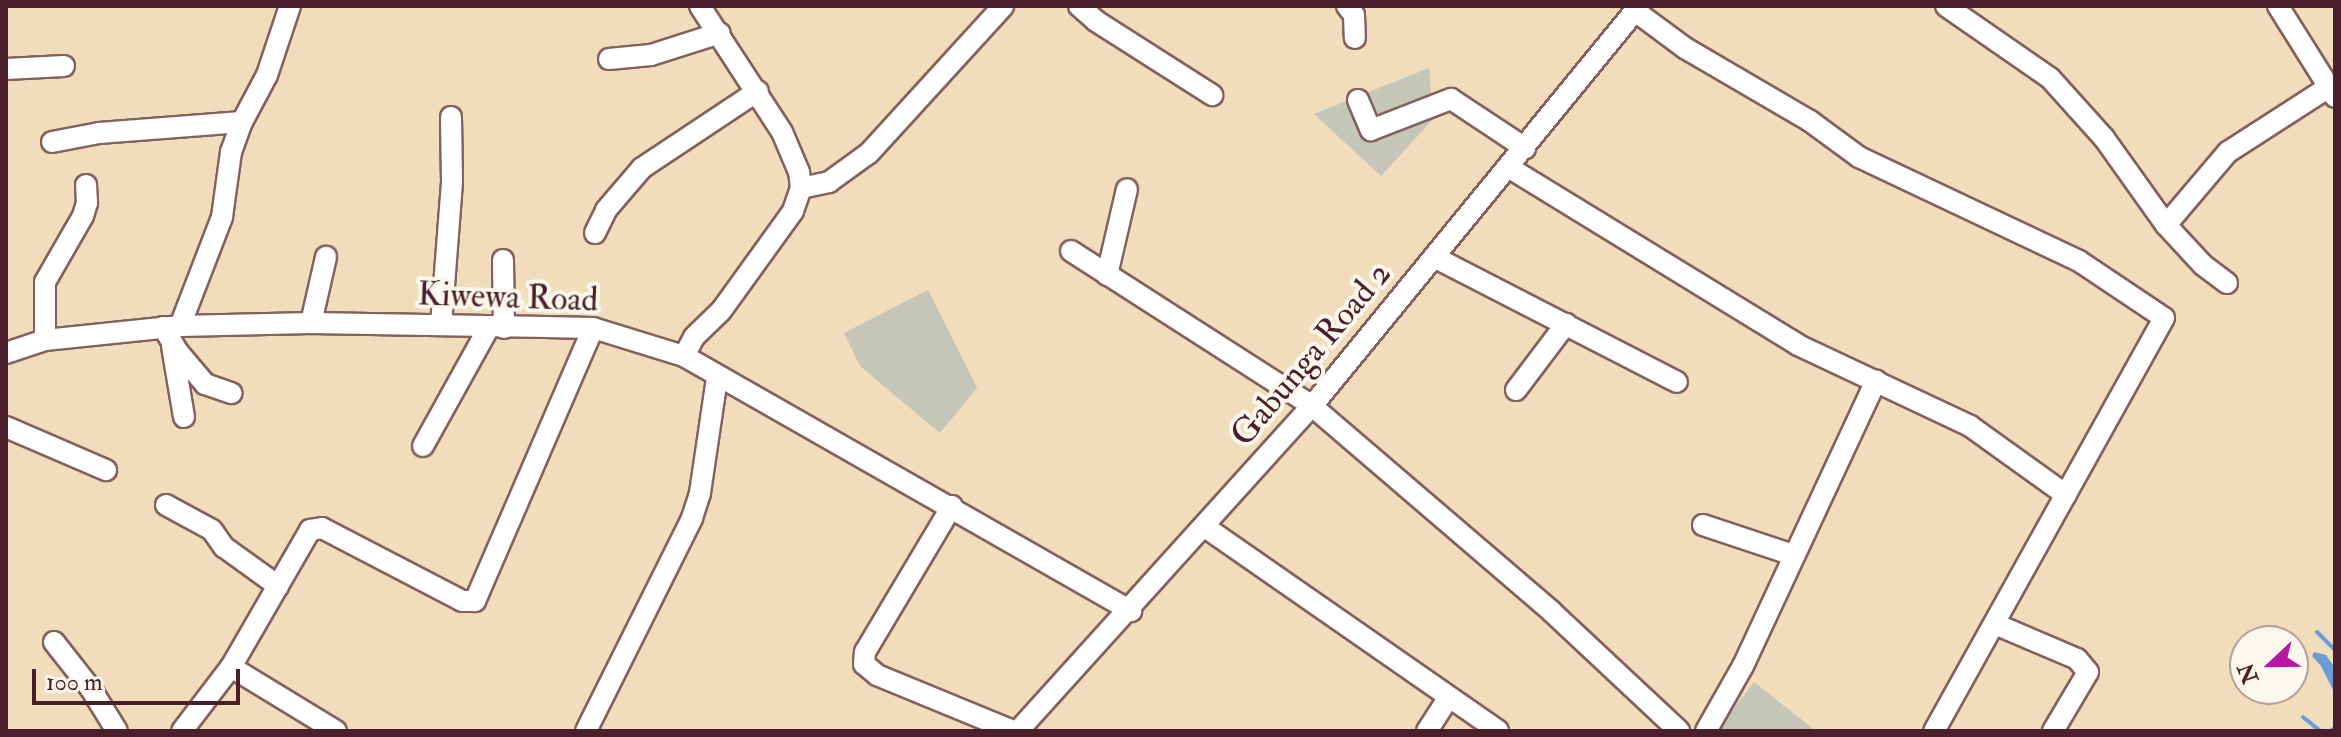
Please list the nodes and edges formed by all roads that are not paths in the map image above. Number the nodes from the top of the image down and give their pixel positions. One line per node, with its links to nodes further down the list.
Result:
1 (290, 6): 19 (street)
2 (700, 6): 9 (street)
3 (1003, 6): 24 (street)
4 (1079, 6): 16 (street)
5 (1347, 6): 10 (street)
6 (1946, 6): 26 (street)
7 (2278, 6): 15 (street)
8 (1637, 9): 21 (street, Gabunga Road 2); 53 (street)
9 (720, 33): 11 (street); 14 (street)
10 (1355, 38)
11 (609, 59)
12 (64, 66): 13 (street)
13 (6, 69)
14 (758, 91): 24 (street); 27 (street)
15 (2332, 92): 26 (street)
16 (1212, 95)
17 (1358, 100): 21 (street)
18 (451, 117): 36 (street)
19 (242, 122): 20 (street); 39 (street)
20 (52, 142)
21 (1525, 148): 22 (street, Gabunga Road 2)
22 (1508, 167): 30 (street, Gabunga Road 2); 44 (street)
23 (86, 185): 40 (street)
24 (801, 188): 42 (street)
25 (1127, 189): 32 (street)
26 (2166, 225): 33 (street)
27 (595, 233)
28 (1071, 251): 32 (street)
29 (326, 257): 34 (street)
30 (1434, 257): 35 (street); 48 (street, Gabunga Road 2)
31 (503, 260): 37 (street)
32 (1107, 275): 48 (street)
33 (2227, 283)
34 (311, 323): 36 (street, Kiwewa Road); 39 (street, Kiwewa Road)
35 (1566, 324): 45 (street); 46 (street)
36 (441, 325): 37 (street, Kiwewa Road)
37 (496, 328): 38 (street, Kiwewa Road); 51 (street)
38 (593, 328): 42 (street, Kiwewa Road); 59 (street)
39 (172, 332): 40 (street, Kiwewa Road); 47 (street); 49 (street)
40 (45, 340): 41 (street, Kiwewa Road)
41 (6, 353)
42 (684, 356): 43 (street, Kiwewa Road)
43 (717, 378): 55 (street, Kiwewa Road); 68 (street)
44 (1876, 381): 53 (street); 58 (street)
45 (1677, 382)
46 (1516, 390)
47 (231, 393)
48 (1312, 406): 57 (street, Gabunga Road 2); 72 (street)
49 (184, 417)
50 (6, 427): 52 (street)
51 (423, 446)
52 (106, 470)
53 (2066, 495): 61 (street)
54 (166, 505): 59 (street)
55 (952, 506): 60 (street, Kiwewa Road); 69 (street)
56 (1703, 525): 58 (street)
57 (1205, 527): 60 (street, Gabunga Road 2); 64 (street)
58 (1793, 555): 73 (street)
59 (278, 586): 63 (street)
60 (1131, 611): 69 (street, Gabunga Road 2)
61 (1995, 624): 74 (street); 75 (street)
62 (54, 642): 65 (street)
63 (231, 667): 66 (street); 67 (street)
64 (1449, 697): 70 (street); 71 (street)
65 (117, 731)
66 (182, 731)
67 (336, 731)
68 (586, 731)
69 (1016, 731)
70 (1427, 731)
71 (1498, 731)
72 (1679, 731)
73 (1706, 731)
74 (1934, 731)
75 (2053, 731)

